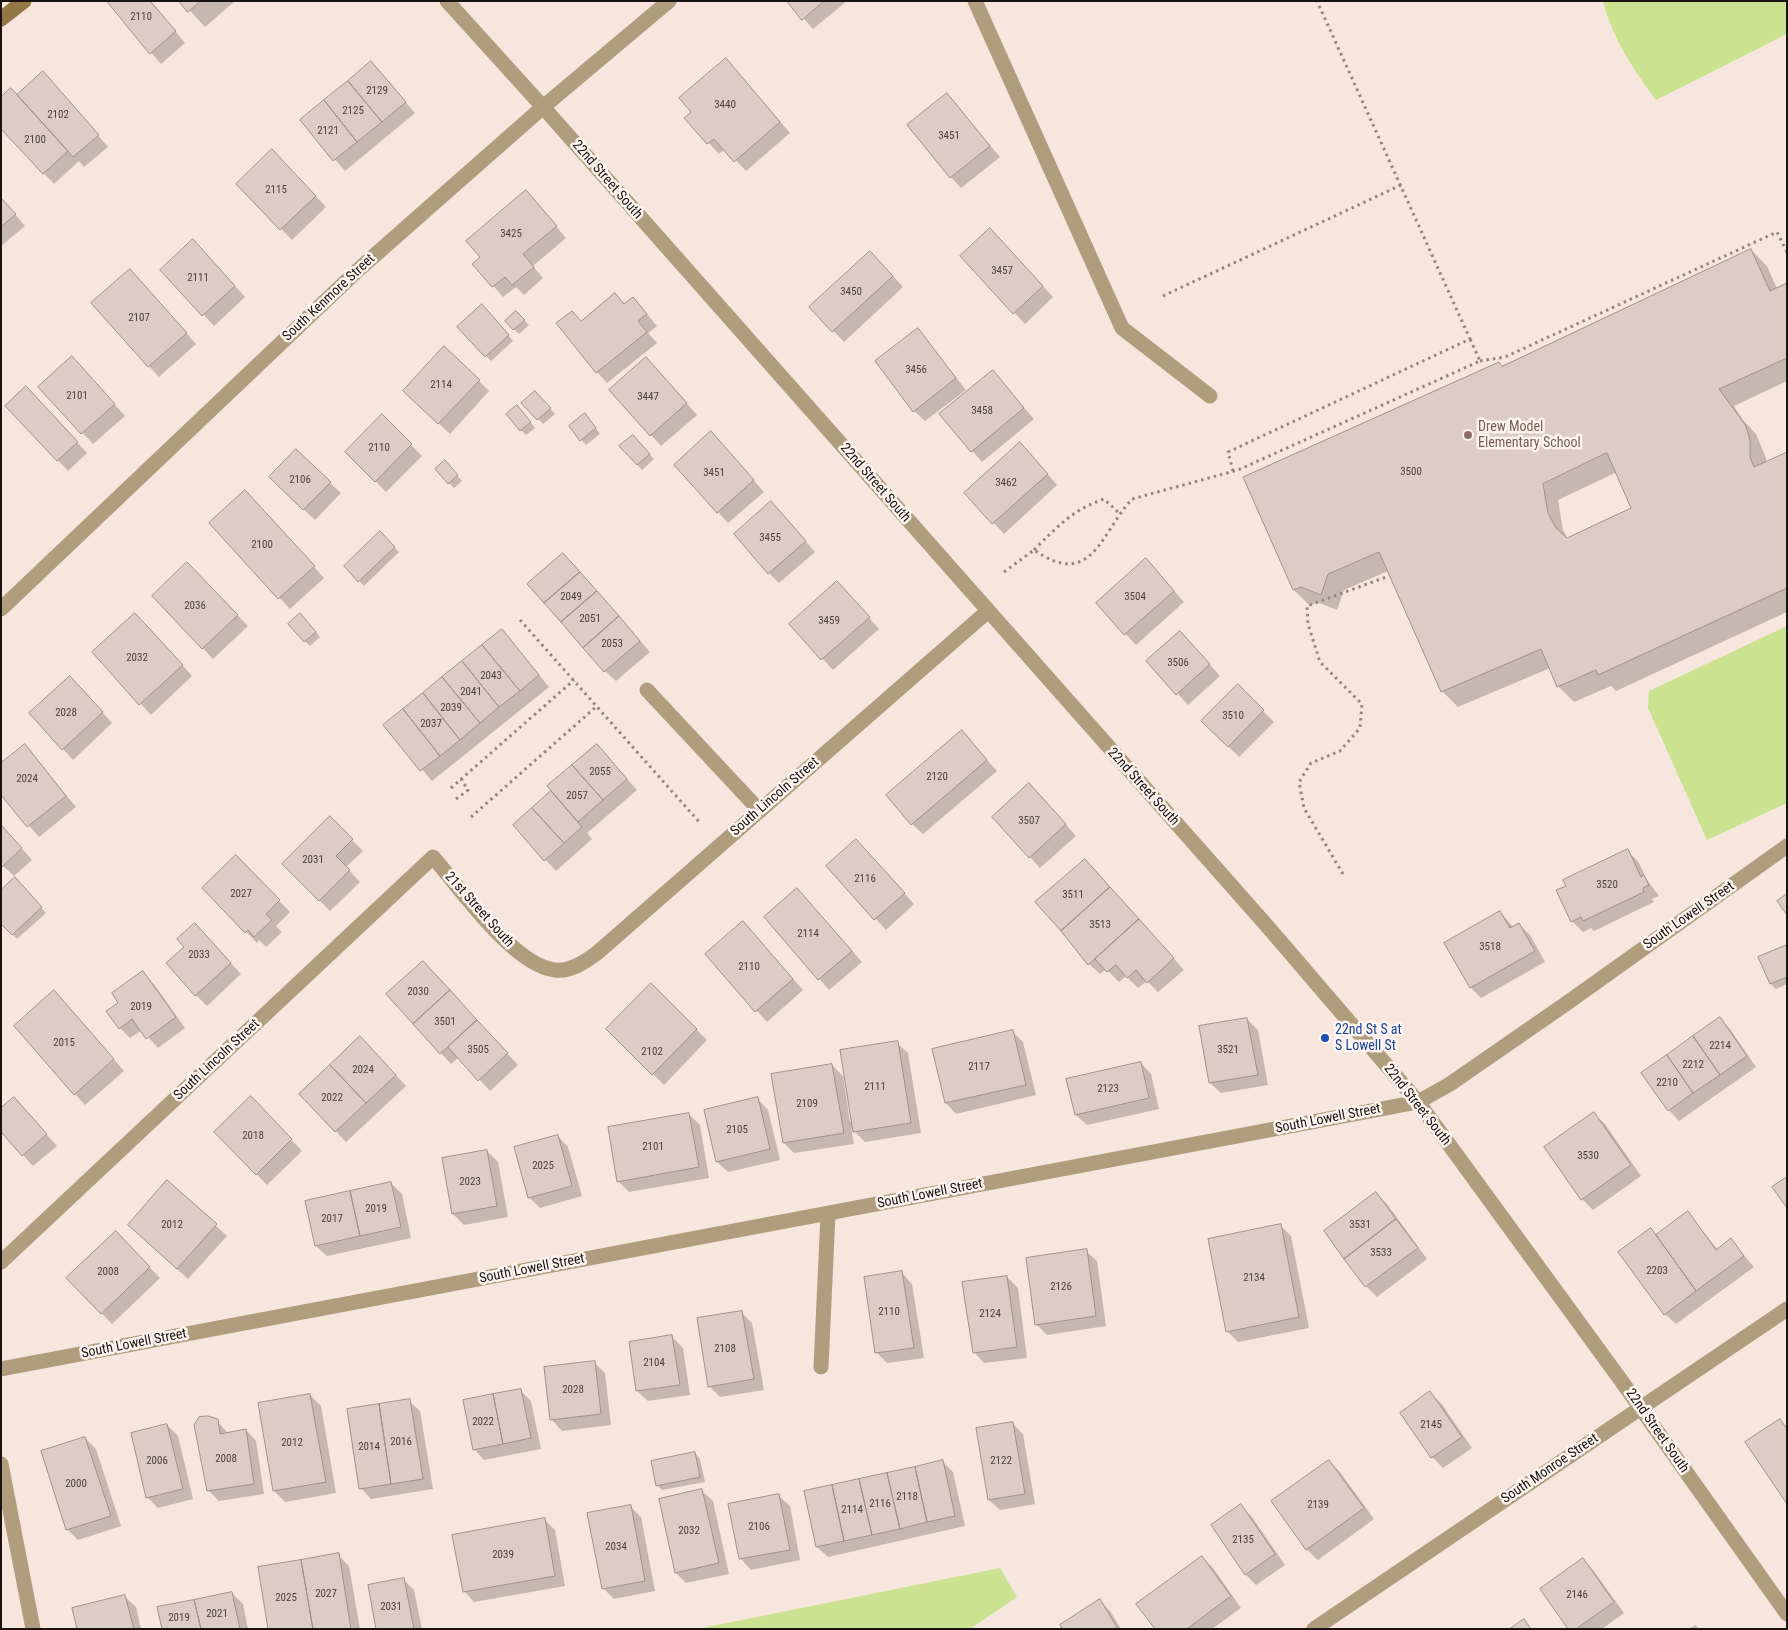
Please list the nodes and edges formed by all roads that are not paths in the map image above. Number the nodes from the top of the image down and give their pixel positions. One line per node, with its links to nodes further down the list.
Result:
1 (24, 1): 5 (main road)
2 (447, 1): 6 (street, 22nd Street South)
3 (669, 1): 6 (street, South Kenmore Street)
4 (975, 1): 7 (street)
5 (1, 19)
6 (543, 107): 8 (street, South Kenmore Street); 9 (street, 22nd Street South)
7 (1210, 396)
8 (1, 609)
9 (988, 611): 11 (street, South Lincoln Street); 15 (street, 22nd Street South)
10 (647, 690): 11 (street)
11 (760, 811): 14 (street, South Lincoln Street)
12 (1787, 846): 15 (street, South Lowell Street)
13 (433, 857): 14 (street, 21st Street South); 17 (street, South Lincoln Street)
14 (556, 970)
15 (1418, 1102): 16 (street, South Lowell Street); 21 (street, 22nd Street South)
16 (828, 1214): 19 (street); 20 (street, South Lowell Street)
17 (1, 1262)
18 (1787, 1309): 21 (street, South Monroe Street)
19 (821, 1367)
20 (1, 1369)
21 (1641, 1408): 23 (street, 22nd Street South); 25 (street, South Monroe Street)
22 (1, 1464): 24 (street)
23 (1787, 1614)
24 (33, 1629)
25 (1314, 1629)

